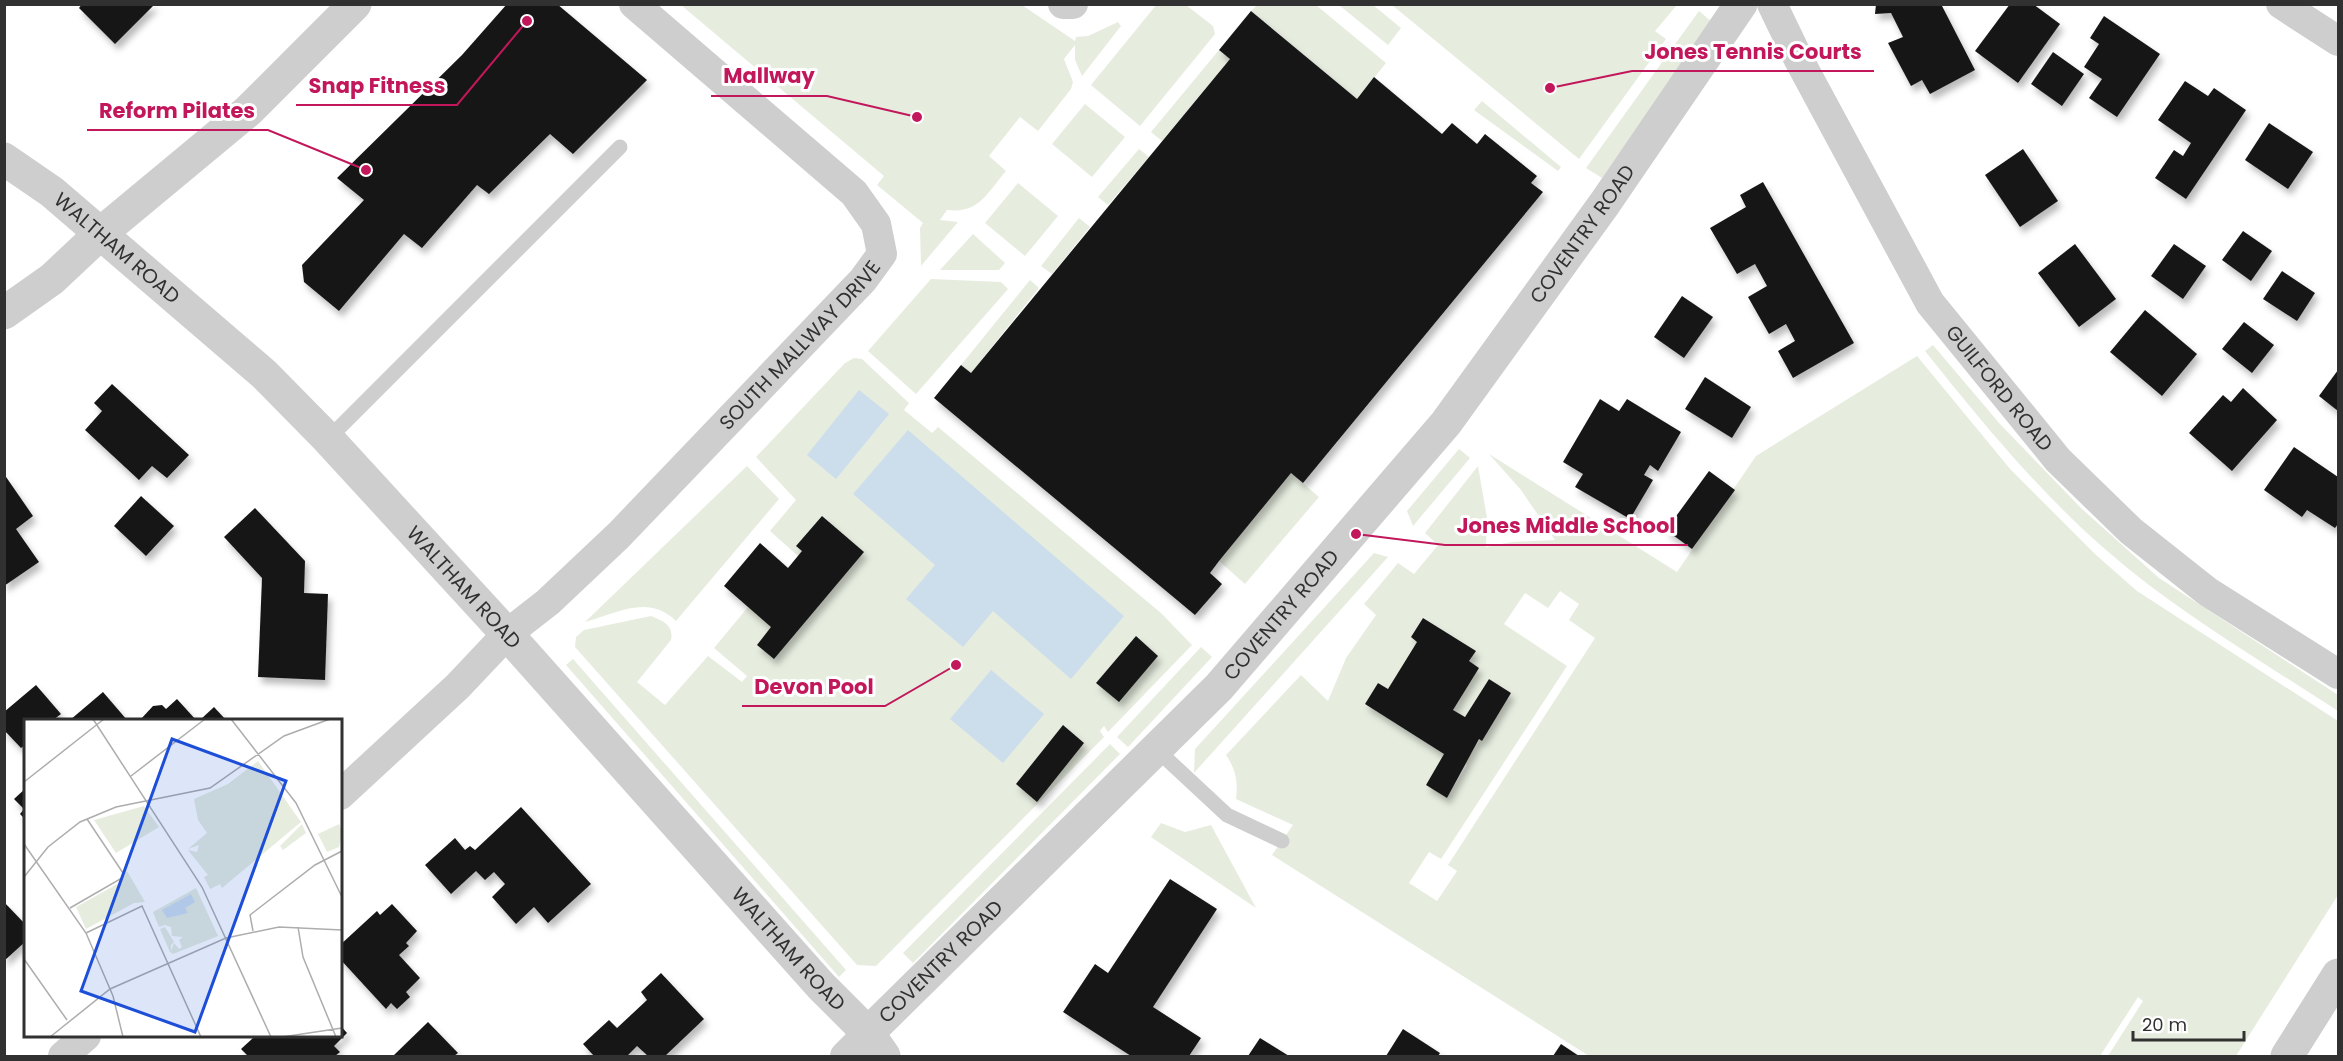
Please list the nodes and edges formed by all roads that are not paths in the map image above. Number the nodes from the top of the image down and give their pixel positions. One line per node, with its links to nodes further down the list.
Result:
1 (355, 4): 11 (street)
2 (634, 4): 14 (street, SOUTH MALLWAY DRIVE)
3 (1063, 4): 4 (street)
4 (1073, 4)
5 (1741, 4): 16 (street, COVENTRY ROAD)
6 (1772, 4): 15 (street, GUILFORD ROAD)
7 (2282, 4): 8 (street)
8 (2338, 41)
9 (620, 147): 13 (lane)
10 (4, 159): 11 (street, WALTHAM ROAD)
11 (101, 233): 12 (street); 13 (street, WALTHAM ROAD)
12 (4, 313)
13 (328, 440): 14 (street, WALTHAM ROAD)
14 (507, 634): 17 (street); 21 (street, WALTHAM ROAD)
15 (2338, 674)
16 (1156, 749): 18 (lane); 21 (street, COVENTRY ROAD)
17 (342, 793)
18 (1282, 841)
19 (2338, 975): 24 (street)
20 (84, 1037): 22 (street)
21 (876, 1045): 23 (street, COVENTRY ROAD)
22 (63, 1056)
23 (845, 1056)
24 (2287, 1056)

